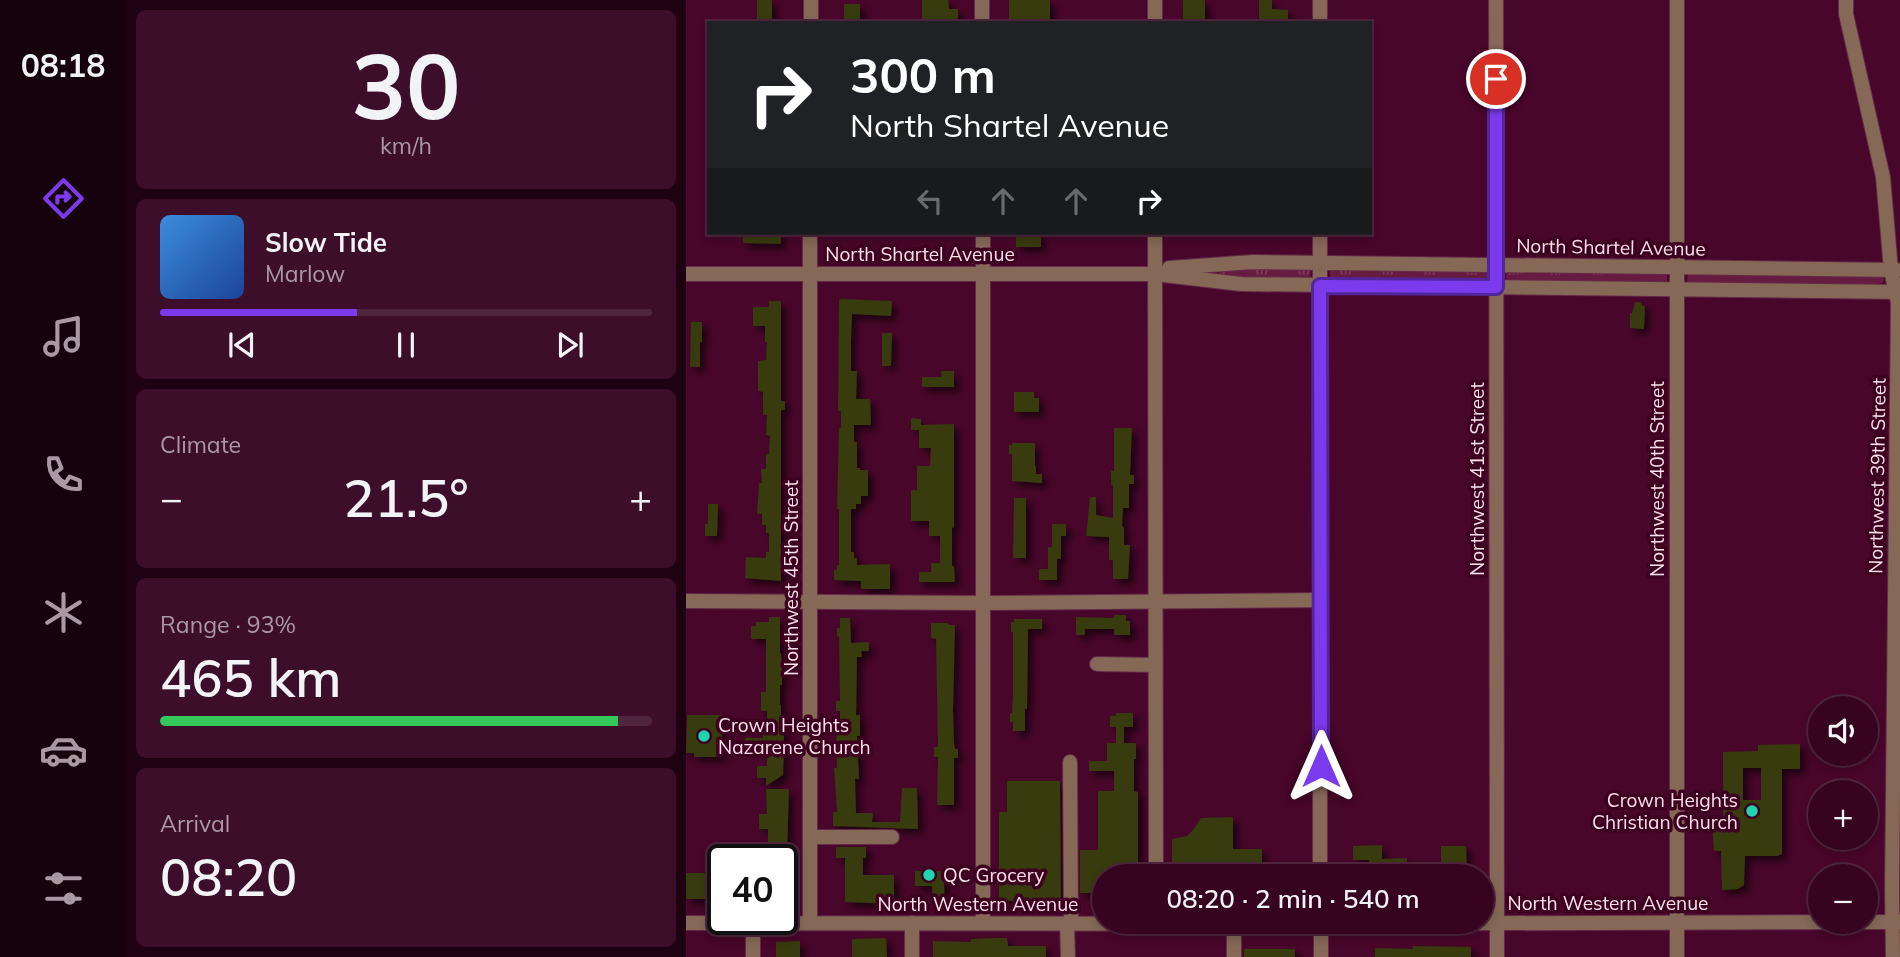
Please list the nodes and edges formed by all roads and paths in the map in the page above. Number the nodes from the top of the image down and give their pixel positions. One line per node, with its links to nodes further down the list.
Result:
1 (811, 0): 8 (street)
2 (982, 0): 9 (street)
3 (1155, 0): 10 (street)
4 (1320, 0): 11 (street)
5 (1496, 0): 17 (street, Northwest 41st Street)
6 (1677, 0): 18 (street, Northwest 40th Street)
7 (1846, 0): 19 (street, Northwest 39th Street)
8 (811, 21)
9 (982, 21)
10 (1155, 21)
11 (1320, 21)
12 (810, 235): 20 (street, Northwest 45th Street)
13 (983, 235): 21 (street)
14 (1154, 235): 23 (street)
15 (1320, 235): 16 (street)
16 (1320, 264): 17 (street, North Shartel Avenue); 23 (street, North Shartel Avenue); 24 (street)
17 (1496, 265): 18 (street, North Shartel Avenue); 25 (street, Northwest 41st Street)
18 (1677, 267): 19 (street, North Shartel Avenue); 26 (street, Northwest 40th Street)
19 (1895, 270): 27 (street, Northwest 39th Street)
20 (810, 273): 21 (street, North Shartel Avenue); 22 (street, North Shartel Avenue); 31 (street, Northwest 45th Street)
21 (985, 273): 23 (street, North Shartel Avenue); 32 (street)
22 (686, 274)
23 (1154, 274): 24 (street, North Shartel Avenue); 28 (street)
24 (1320, 286): 25 (street, North Shartel Avenue); 29 (street)
25 (1496, 287): 26 (street, North Shartel Avenue); 49 (street, Northwest 41st Street)
26 (1677, 290): 27 (street, North Shartel Avenue); 50 (street, Northwest 40th Street)
27 (1898, 292): 41 (street, Northwest 39th Street)
28 (1154, 600): 29 (street); 32 (street); 34 (street)
29 (1321, 600): 39 (street)
30 (686, 601): 31 (street)
31 (811, 601): 32 (street); 36 (street, Northwest 45th Street)
32 (983, 603): 46 (street)
33 (1097, 664): 34 (street)
34 (1154, 665): 38 (street)
35 (1070, 762): 47 (street)
36 (811, 837): 37 (street); 45 (street, Northwest 45th Street)
37 (892, 837)
38 (1156, 864)
39 (1320, 864)
40 (912, 922): 45 (street, North Western Avenue); 46 (street, North Western Avenue); 55 (street)
41 (1896, 922): 50 (street, North Western Avenue); 61 (street, Northwest 39th Street)
42 (686, 923): 43 (street, North Western Avenue)
43 (707, 923)
44 (798, 923): 45 (street, North Western Avenue)
45 (810, 923)
46 (983, 923): 47 (street, North Western Avenue)
47 (1069, 923): 48 (street, North Western Avenue); 56 (street)
48 (1092, 923)
49 (1497, 923): 50 (street, North Western Avenue); 59 (street, Northwest 41st Street)
50 (1676, 923): 60 (street, Northwest 40th Street)
51 (1234, 934): 57 (street)
52 (1321, 934): 58 (street)
53 (753, 935): 54 (street)
54 (753, 957)
55 (912, 957)
56 (1068, 957)
57 (1234, 957)
58 (1321, 957)
59 (1497, 957)
60 (1676, 957)
61 (1893, 957)

